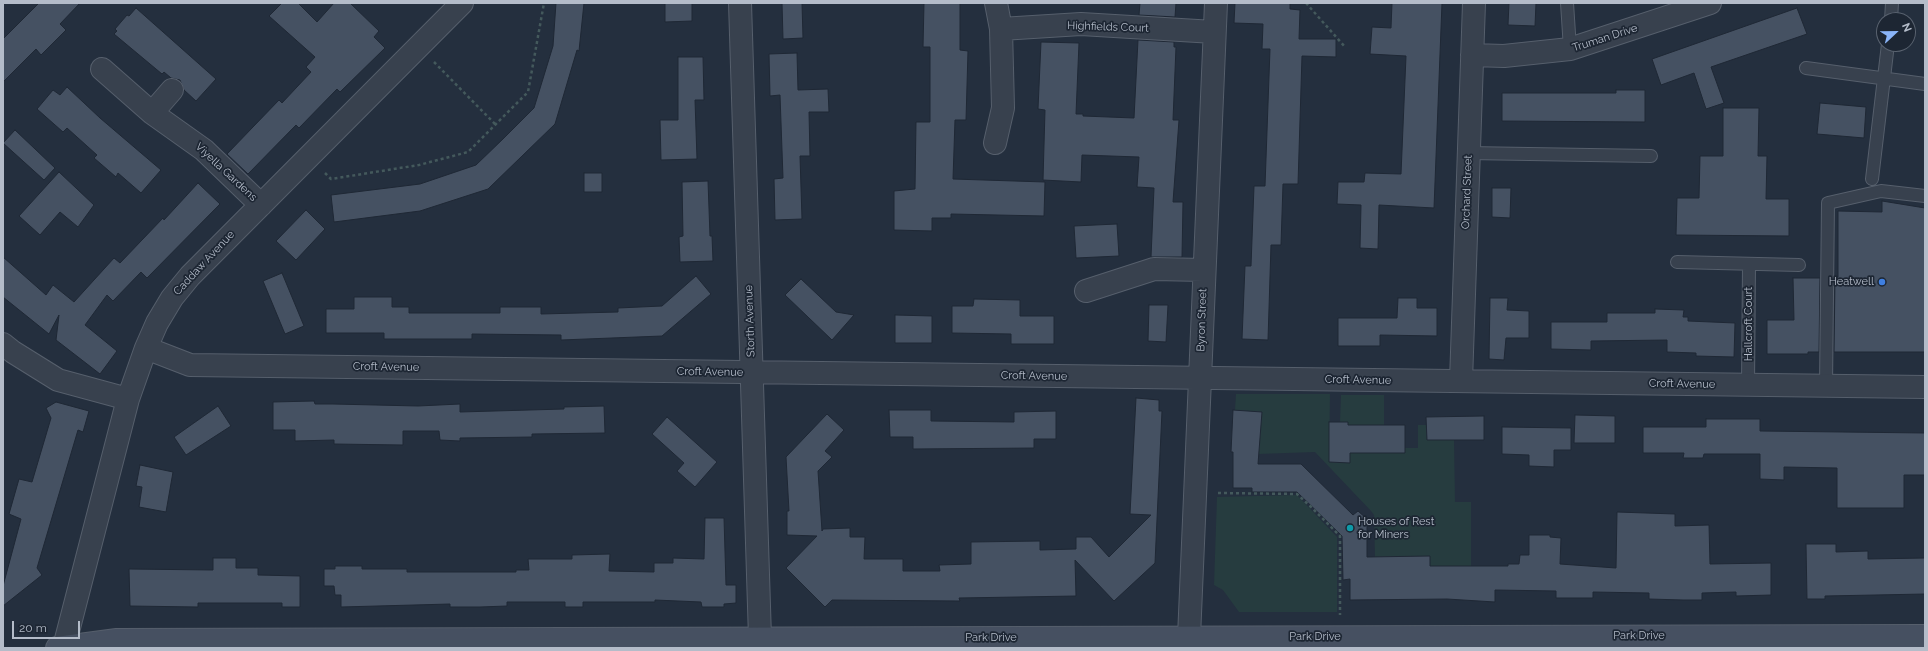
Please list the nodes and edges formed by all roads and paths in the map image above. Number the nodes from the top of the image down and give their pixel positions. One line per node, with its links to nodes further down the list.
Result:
1 (462, 3): 12 (street, Caddaw Avenue)
2 (544, 3): 23 (path)
3 (740, 3): 38 (street, Storth Avenue)
4 (996, 3): 10 (street)
5 (1216, 3): 11 (street, Byron Street)
6 (1306, 3): 13 (path)
7 (1474, 3): 16 (street, Orchard Street)
8 (1567, 3): 14 (lane)
9 (1710, 3): 14 (street, Truman Drive)
10 (1001, 29): 11 (street, Highfields Court); 24 (street)
11 (1214, 32): 34 (street, Byron Street)
12 (418, 47): 23 (path); 27 (street, Caddaw Avenue)
13 (1345, 47)
14 (1570, 50): 16 (street, Truman Drive)
15 (1887, 52): 19 (lane)
16 (1472, 55): 25 (street, Orchard Street)
17 (1806, 68): 19 (lane)
18 (102, 69): 22 (street, Viyella Gardens)
19 (1884, 78): 20 (lane); 28 (lane)
20 (1925, 84)
21 (172, 90): 22 (street)
22 (152, 113): 30 (street, Viyella Gardens)
23 (495, 124): 27 (path)
24 (995, 144)
25 (1468, 153): 26 (lane); 40 (street, Orchard Street)
26 (1651, 156)
27 (309, 157): 30 (street, Caddaw Avenue)
28 (1872, 179)
29 (1925, 196): 42 (lane)
30 (261, 205): 37 (street, Caddaw Avenue)
31 (1677, 262): 32 (lane)
32 (1749, 264): 33 (lane); 41 (lane, Hallcroft Court)
33 (1799, 265)
34 (1204, 270): 35 (street); 39 (street, Byron Street)
35 (1086, 291)
36 (3, 344): 44 (street)
37 (146, 348): 38 (street, Croft Avenue); 44 (street, Caddaw Avenue)
38 (752, 372): 39 (street, Croft Avenue); 49 (street, Storth Avenue)
39 (1200, 378): 40 (street, Croft Avenue); 48 (street, Byron Street)
40 (1460, 381): 41 (street, Croft Avenue)
41 (1748, 385): 42 (street, Croft Avenue)
42 (1826, 386): 43 (street, Croft Avenue)
43 (1925, 387)
44 (128, 399): 51 (street, Caddaw Avenue)
45 (1213, 493): 46 (path)
46 (1340, 617)
47 (1925, 636): 50 (street, Park Drive)
48 (1189, 637): 49 (street, Park Drive); 50 (street, Park Drive)
49 (760, 638): 51 (street, Park Drive)
50 (1354, 642)
51 (61, 648)

